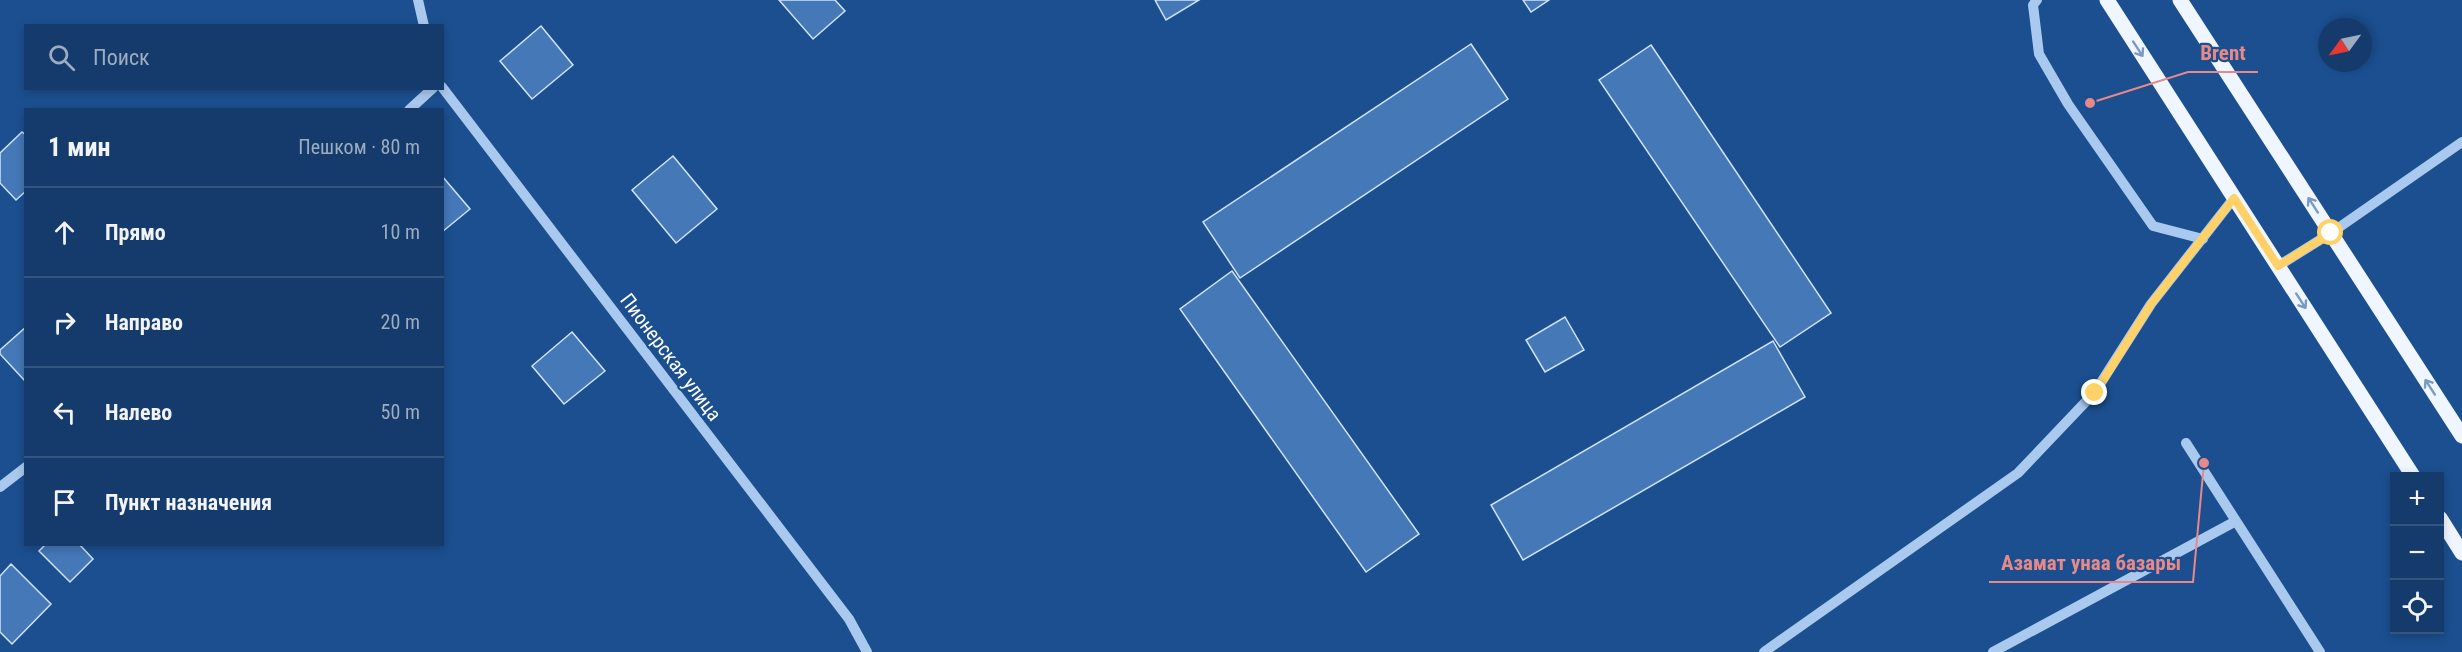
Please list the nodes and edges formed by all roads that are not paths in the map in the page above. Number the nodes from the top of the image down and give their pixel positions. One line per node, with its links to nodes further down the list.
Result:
1 (418, 0): 5 (street)
2 (2037, 0): 12 (street)
3 (2107, 0): 10 (main road, one-way to 10)
4 (2180, 0): 11 (main road, one-way to 4)
5 (424, 24)
6 (431, 90): 8 (street)
7 (444, 90): 22 (street, Пионерская улица)
8 (411, 108)
9 (2462, 142): 11 (street)
10 (2234, 198): 12 (street); 13 (main road)
11 (2331, 233): 13 (street); 14 (main road, one-way to 11)
12 (2203, 239): 23 (street)
13 (2278, 266): 17 (main road, one-way to 17)
14 (2462, 436)
15 (2186, 443): 19 (street)
16 (24, 468): 18 (street)
17 (2410, 472)
18 (0, 487)
19 (2236, 521): 24 (street); 25 (street)
20 (2444, 526): 21 (main road)
21 (2462, 553)
22 (867, 652)
23 (1764, 652)
24 (1993, 652)
25 (2320, 652)

